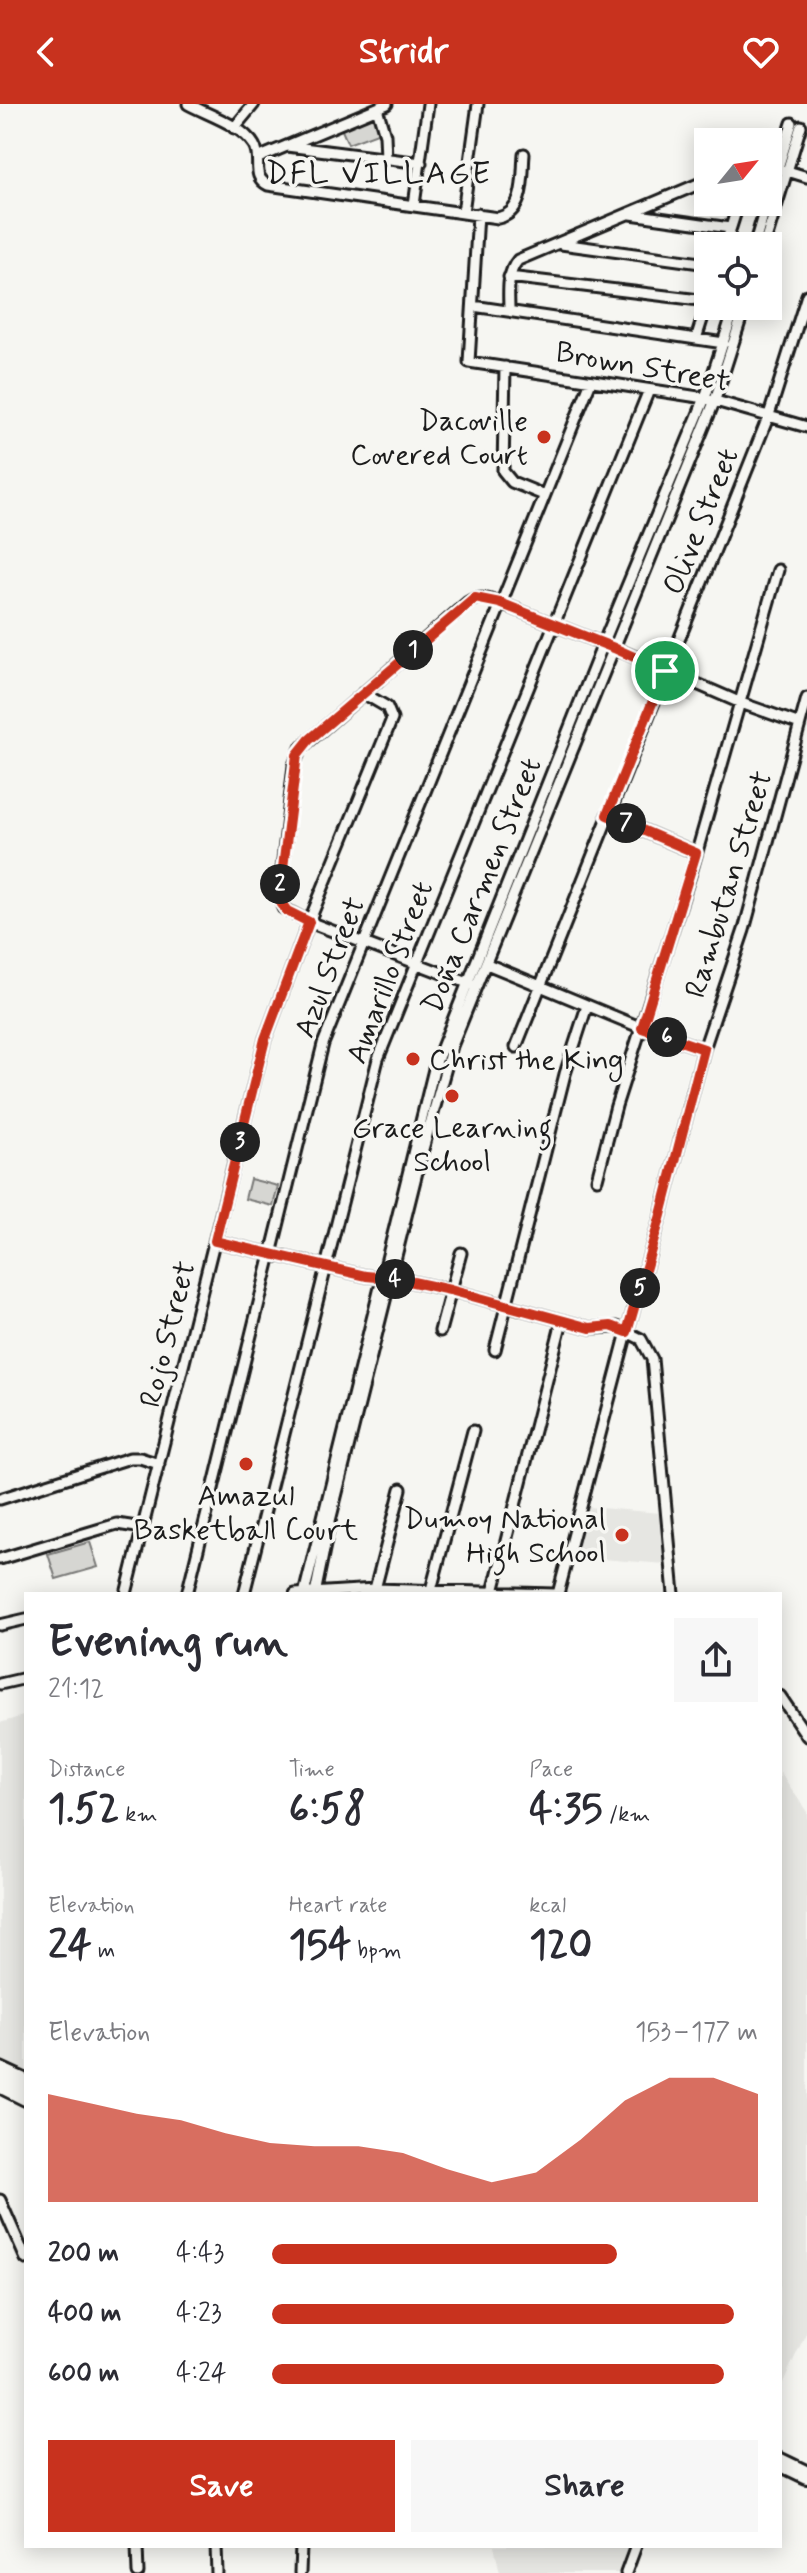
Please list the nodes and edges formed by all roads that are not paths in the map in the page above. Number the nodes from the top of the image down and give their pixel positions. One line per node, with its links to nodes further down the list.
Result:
1 (188, 104): 7 (street)
2 (254, 104): 7 (street)
3 (428, 104): 12 (street)
4 (478, 104): 17 (street)
5 (382, 106): 8 (street); 11 (street)
6 (796, 124): 13 (street)
7 (234, 128): 10 (street)
8 (284, 145): 10 (street); 11 (street)
9 (524, 154): 18 (street)
10 (258, 158): 16 (street)
11 (386, 158): 12 (street)
12 (421, 163): 16 (street)
13 (782, 170): 14 (street)
14 (807, 177)
15 (694, 186): 19 (street)
16 (414, 205): 17 (street)
17 (463, 212): 18 (street)
18 (478, 214): 28 (street)
19 (628, 214): 21 (street); 23 (street)
20 (734, 216): 21 (street)
21 (730, 228): 22 (street)
22 (729, 232)
23 (558, 244): 24 (street); 25 (street)
24 (694, 262)
25 (509, 277): 27 (street); 29 (street)
26 (807, 295): 39 (street, Olive Street)
27 (694, 299)
28 (473, 306): 29 (street); 35 (street, Brown Street)
29 (509, 310): 33 (street)
30 (702, 320): 33 (street)
31 (731, 320): 34 (street, Doña Carmen Street)
32 (740, 320): 38 (street, Doña Carmen Street)
33 (696, 339): 34 (street)
34 (724, 343): 38 (street, Doña Carmen Street)
35 (505, 367): 36 (street, Brown Street); 41 (street)
36 (591, 381): 37 (street, Brown Street); 41 (street, Azul Street)
37 (649, 390): 38 (street, Brown Street); 44 (street, Amarillo Street)
38 (710, 399): 39 (street, Brown Street); 45 (street, Doña Carmen Street); 46 (street, Doña Carmen Street)
39 (769, 415): 40 (street, Brown Street); 47 (street, Olive Street)
40 (807, 427)
41 (544, 495): 43 (street, Azul Street)
42 (778, 570): 50 (street)
43 (500, 603): 44 (street); 48 (street); 55 (street, Azul Street)
44 (554, 625): 45 (street); 56 (street, Amarillo Street)
45 (603, 644): 46 (street); 58 (street, Doña Carmen Street)
46 (614, 648): 47 (street); 57 (street, Doña Carmen Street)
47 (665, 671): 50 (street); 52 (street, Olive Street)
48 (363, 693): 54 (street, Rojo Street); 54 (street)
49 (807, 698): 51 (street, Rambutan Street)
50 (741, 703): 51 (street); 53 (street)
51 (800, 724): 63 (street, Rambutan Street)
52 (607, 815): 53 (street); 59 (street, Olive Street)
53 (696, 853): 61 (street)
54 (309, 922): 55 (street); 65 (street, Rojo Street)
55 (362, 942): 56 (street); 66 (street, Azul Street)
56 (416, 963): 58 (street); 68 (street, Amarillo Street)
57 (487, 964): 58 (street, Doña Carmen Street); 59 (street)
58 (472, 985): 69 (street, Doña Carmen Street)
59 (539, 985): 60 (street); 62 (street, Olive Street)
60 (587, 1006): 61 (street); 71 (street)
61 (642, 1028): 63 (street); 64 (street)
62 (516, 1047)
63 (704, 1049): 74 (street, Rambutan Street)
64 (597, 1179)
65 (215, 1241): 66 (street); 78 (street, Rojo Street)
66 (271, 1253): 68 (street); 86 (street, Azul Street)
67 (461, 1253): 70 (street)
68 (327, 1266): 69 (street); 87 (street, Amarillo Street)
69 (386, 1278): 70 (street); 77 (street, Doña Carmen Street)
70 (450, 1290): 71 (street); 73 (street)
71 (507, 1305): 72 (street); 75 (street)
72 (562, 1321): 74 (street); 91 (street)
73 (440, 1331)
74 (627, 1332): 92 (street, Rambutan Street); 93 (street)
75 (495, 1350)
76 (473, 1431): 84 (street)
77 (341, 1459): 88 (street, Doña Carmen Street); 89 (street, Doña Carmen Street)
78 (159, 1464): 80 (street); 81 (street, Rojo Street)
79 (401, 1489): 83 (street)
80 (0, 1499)
81 (143, 1528): 82 (street); 85 (street, Rojo Street)
82 (0, 1559)
83 (375, 1589): 84 (street); 90 (street)
84 (431, 1590): 91 (street)
85 (127, 1592)
86 (187, 1592)
87 (245, 1592)
88 (305, 1592)
89 (316, 1592)
90 (331, 1592)
91 (493, 1592)
92 (557, 1592)
93 (674, 1592)
94 (24, 1619): 95 (street)
95 (0, 1625)
96 (24, 1678): 97 (street)
97 (0, 1684)
98 (782, 1699): 99 (street)
99 (807, 1736)
100 (0, 2071): 101 (highway)
101 (24, 2082)
102 (0, 2084): 103 (highway)
103 (24, 2096)
104 (0, 2200): 105 (street)
105 (24, 2254)
106 (782, 2452): 108 (highway)
107 (782, 2463): 109 (highway)
108 (807, 2464)
109 (807, 2475)
110 (137, 2548): 114 (street)
111 (216, 2548): 115 (street)
112 (301, 2548): 116 (street)
113 (635, 2548): 117 (street)
114 (138, 2573)
115 (217, 2573)
116 (300, 2573)
117 (626, 2573)

